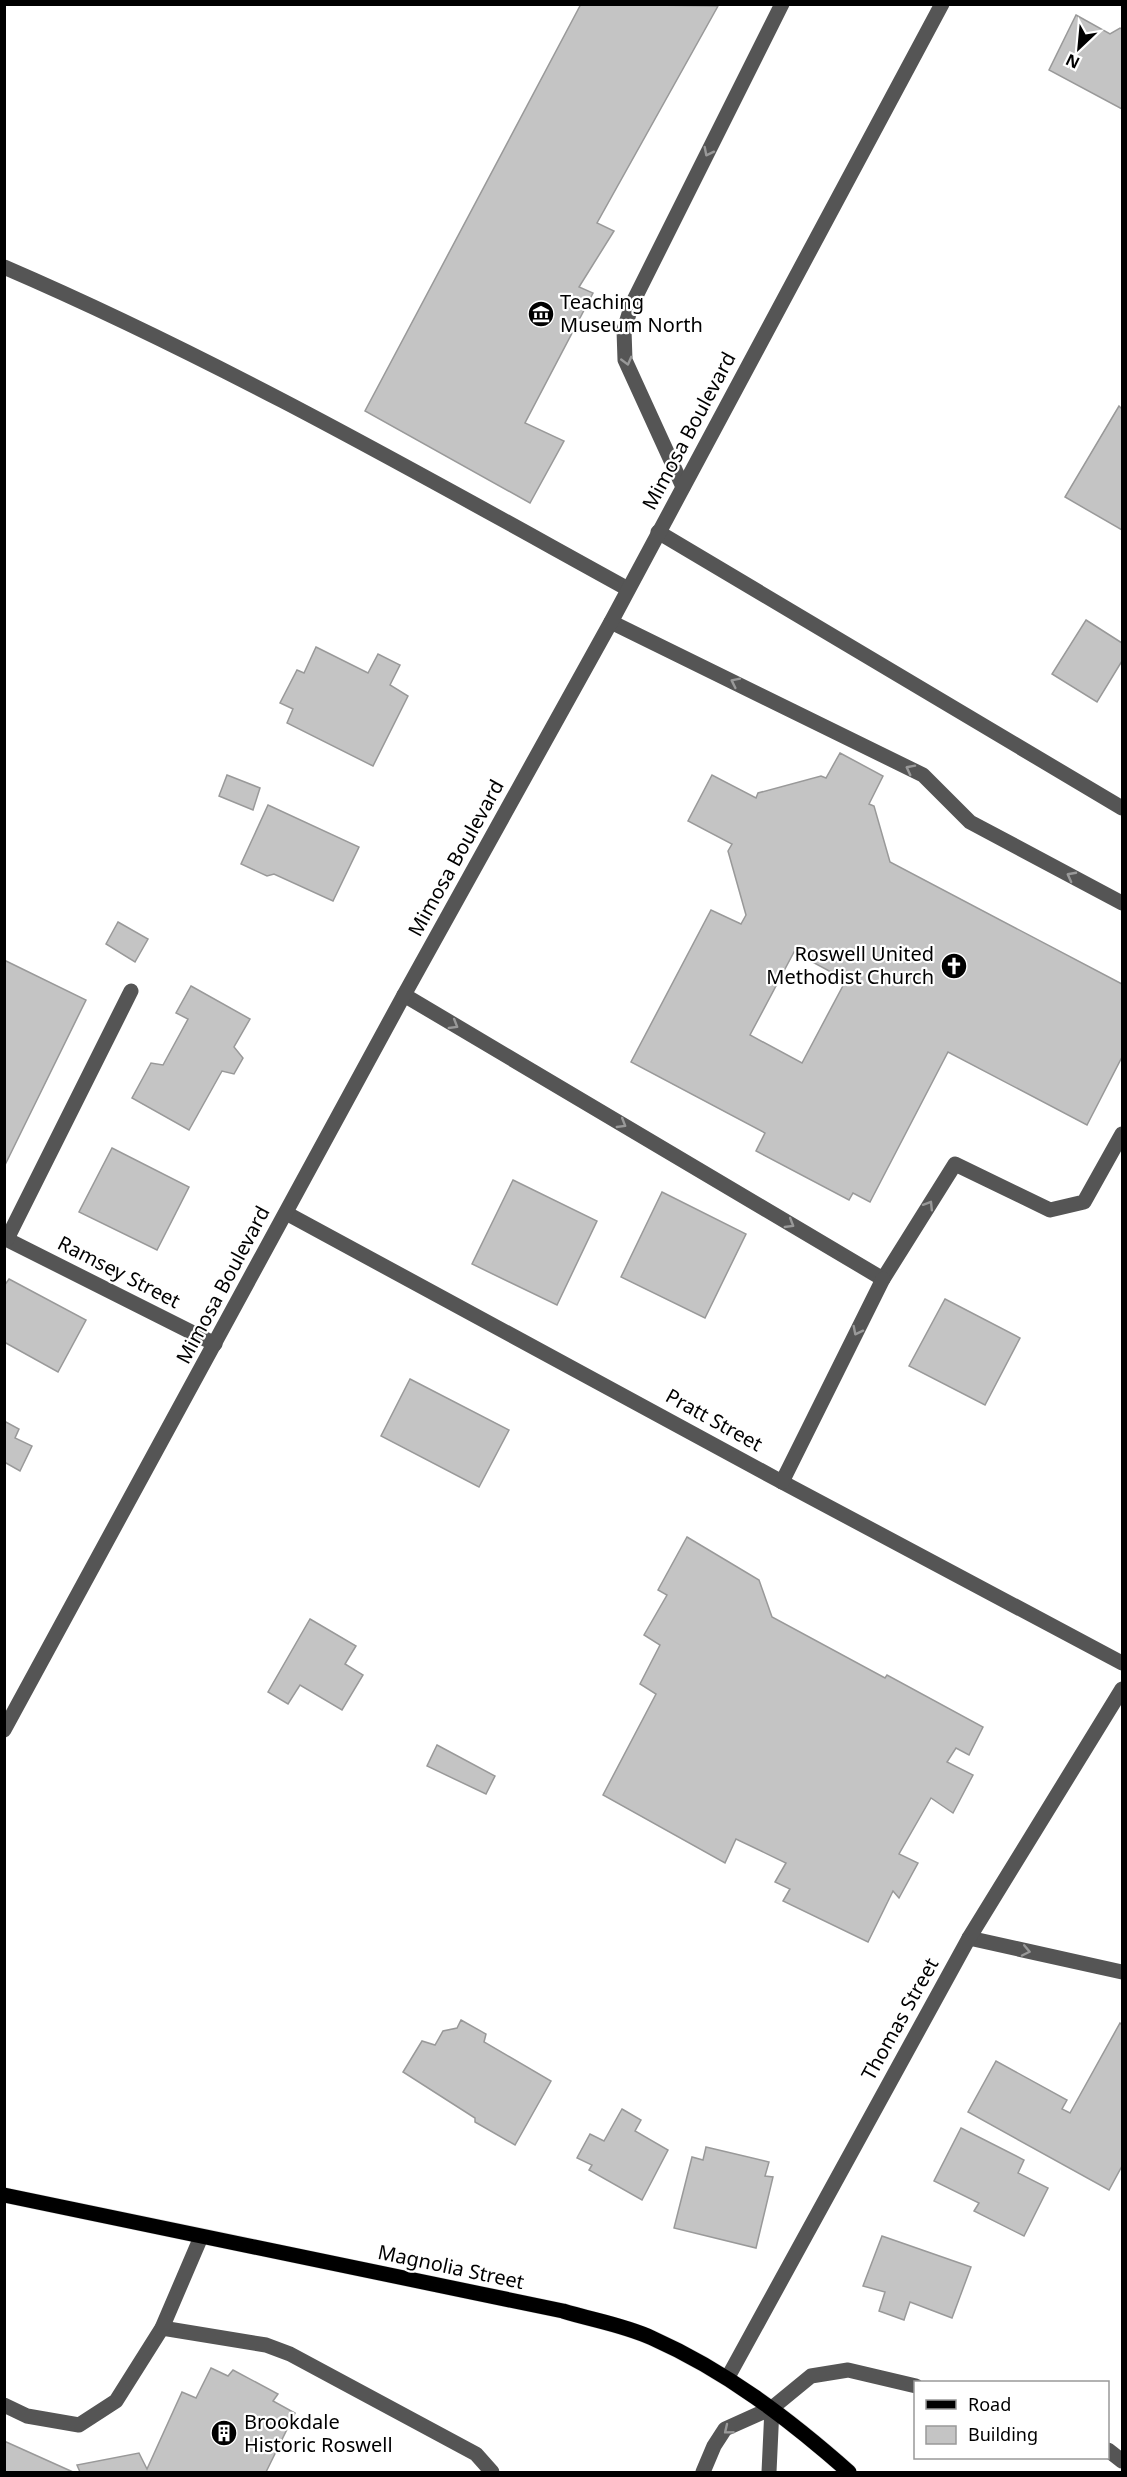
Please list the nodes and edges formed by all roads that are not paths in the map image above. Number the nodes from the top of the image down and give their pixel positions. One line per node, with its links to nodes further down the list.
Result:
1 (782, 4): 4 (street, one-way to 4)
2 (942, 4): 4 (street, Mimosa Boulevard)
3 (4, 267): 6 (street)
4 (683, 487): 5 (street, Mimosa Boulevard)
5 (658, 532): 6 (street, Mimosa Boulevard); 8 (street)
6 (628, 589): 7 (street, Mimosa Boulevard)
7 (611, 622): 9 (street, one-way to 7); 11 (street, Mimosa Boulevard)
8 (1122, 808)
9 (1122, 903)
10 (131, 991): 14 (street)
11 (404, 995): 13 (street, Mimosa Boulevard); 15 (street, one-way to 15)
12 (1122, 1134): 15 (street, one-way to 12)
13 (286, 1213): 16 (street, Mimosa Boulevard); 17 (street, Pratt Street)
14 (6, 1238): 16 (street, Ramsey Street)
15 (883, 1279): 17 (street, one-way to 17)
16 (215, 1344): 20 (street, Mimosa Boulevard)
17 (782, 1482): 18 (street, Pratt Street)
18 (1122, 1663)
19 (1122, 1689): 21 (street, Thomas Street)
20 (4, 1730)
21 (969, 1938): 22 (street, one-way to 22); 26 (street, Thomas Street)
22 (1122, 1972)
23 (4, 2195): 24 (main road, Magnolia Street)
24 (201, 2237): 25 (street); 26 (main road, Magnolia Street)
25 (162, 2328): 28 (street); 32 (street)
26 (728, 2377): 29 (main road, Magnolia Street)
27 (914, 2385): 29 (street)
28 (4, 2405)
29 (772, 2408): 33 (street, one-way to 33); 34 (street); 35 (main road, Magnolia Street)
30 (1109, 2451): 31 (street)
31 (1122, 2461)
32 (492, 2472)
33 (703, 2472)
34 (769, 2472)
35 (849, 2472)

